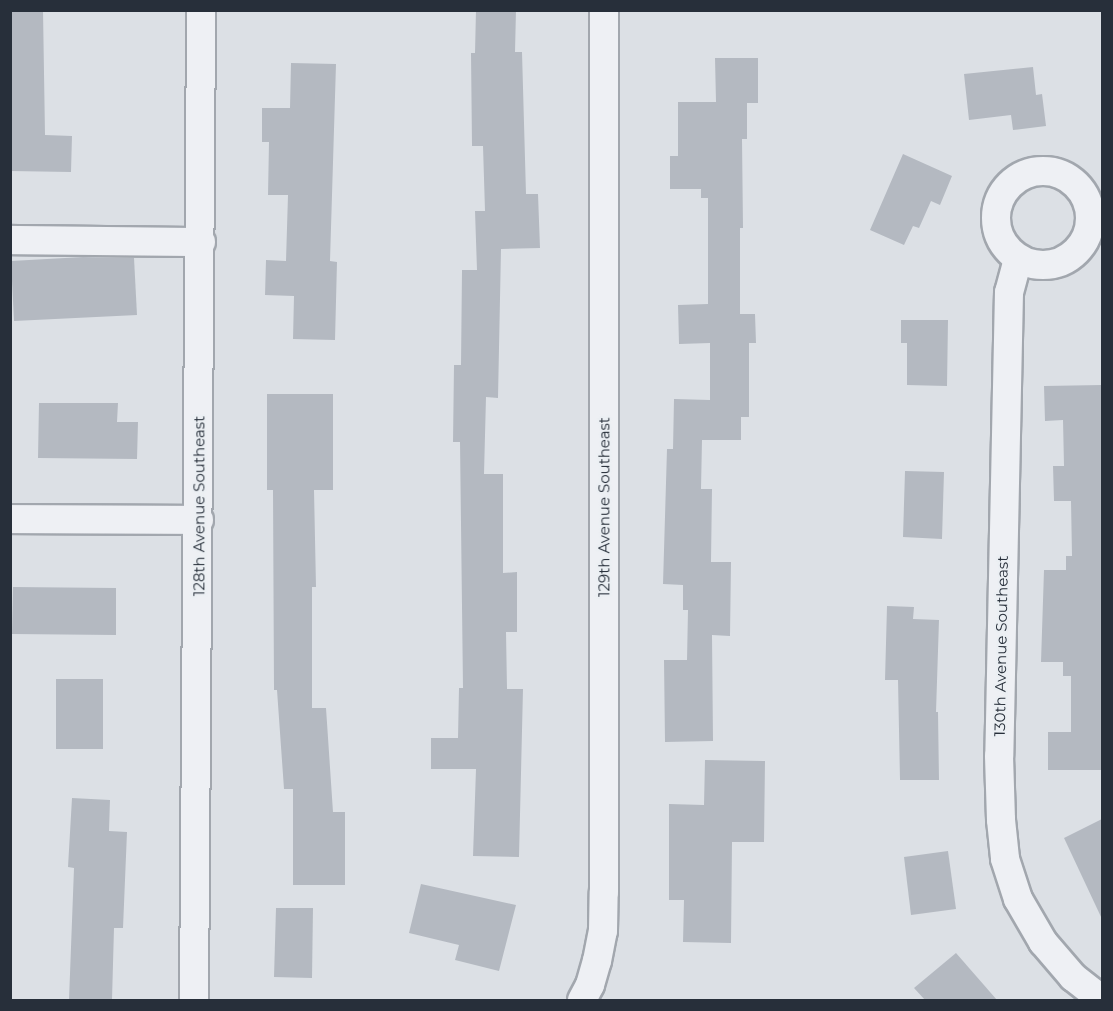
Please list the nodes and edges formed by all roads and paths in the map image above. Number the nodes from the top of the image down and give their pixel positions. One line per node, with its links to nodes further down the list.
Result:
1 (201, 10): 4 (street, 128th Avenue Southeast)
2 (604, 10): 9 (street, 129th Avenue Southeast)
3 (10, 240): 4 (street)
4 (201, 242): 7 (street, 128th Avenue Southeast)
5 (1018, 259): 10 (street, 130th Avenue Southeast)
6 (10, 519): 7 (street)
7 (199, 520): 8 (street, 128th Avenue Southeast)
8 (194, 1000)
9 (582, 1000)
10 (1102, 1000)

